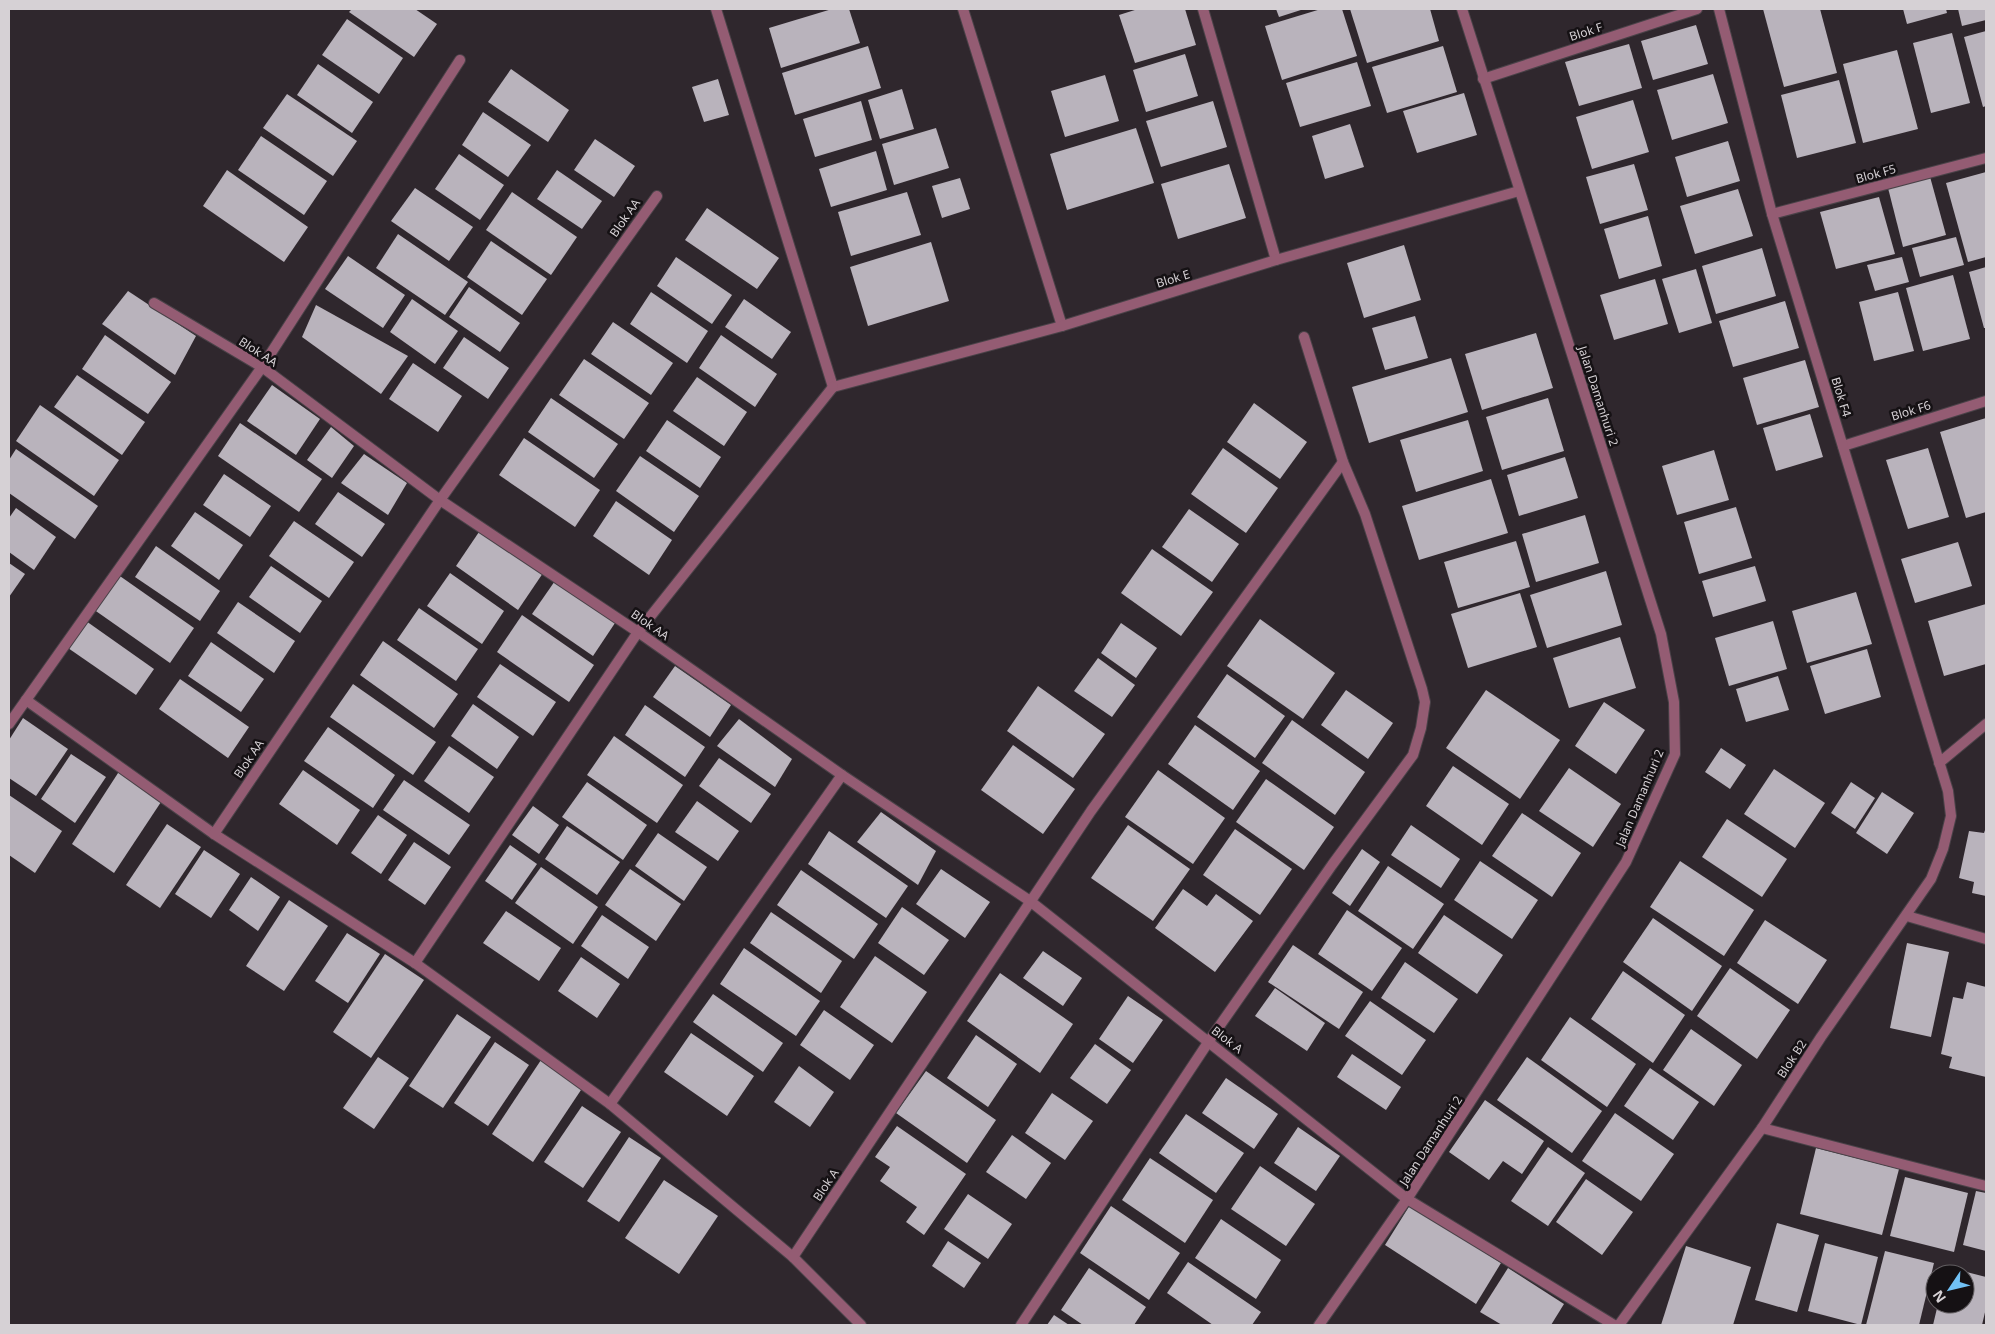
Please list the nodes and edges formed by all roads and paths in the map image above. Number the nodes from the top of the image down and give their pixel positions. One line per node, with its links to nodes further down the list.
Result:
1 (716, 9): 18 (street)
2 (963, 9): 15 (street)
3 (1203, 9): 13 (street)
4 (1462, 9): 8 (street, Jalan Damanhuri 2)
5 (1697, 9): 8 (street, Blok F)
6 (1719, 9): 12 (street, Blok F4)
7 (460, 60): 17 (street)
8 (1483, 78): 10 (street, Jalan Damanhuri 2)
9 (1986, 158): 12 (street, Blok F5)
10 (1519, 191): 13 (street, Blok E); 39 (street, Jalan Damanhuri 2)
11 (656, 196): 22 (street, Blok AA)
12 (1772, 214): 20 (street, Blok F4)
13 (1276, 260): 15 (street, Blok E)
14 (154, 302): 17 (street, Blok AA)
15 (1062, 326): 18 (street, Blok E)
16 (1304, 338): 21 (street)
17 (262, 367): 22 (street, Blok AA); 24 (street)
18 (833, 387): 23 (street)
19 (1986, 401): 20 (street, Blok F6)
20 (1843, 446): 27 (street, Blok F4)
21 (1343, 462): 31 (street); 35 (street)
22 (440, 500): 23 (street, Blok AA); 30 (street, Blok AA)
23 (638, 632): 28 (street, Blok AA); 34 (street)
24 (26, 700): 25 (street); 30 (street)
25 (9, 724)
26 (1986, 724): 27 (street)
27 (1939, 763): 29 (street, Blok F4)
28 (842, 775): 31 (street, Blok A); 36 (street)
29 (1948, 791): 32 (street, Blok B2)
30 (214, 834): 34 (street)
31 (1030, 901): 35 (street, Blok A); 40 (street, Blok A)
32 (1907, 916): 33 (street); 37 (street, Blok B2)
33 (1986, 939)
34 (415, 963): 36 (street)
35 (1209, 1041): 39 (street, Blok A); 42 (street)
36 (610, 1104): 40 (street)
37 (1762, 1128): 38 (street); 45 (street, Blok B2)
38 (1986, 1186)
39 (1408, 1199): 43 (street, Jalan Damanhuri 2); 44 (street, Blok A)
40 (793, 1257): 41 (street)
41 (861, 1325)
42 (1021, 1325)
43 (1319, 1325)
44 (1614, 1325)
45 (1618, 1325)

